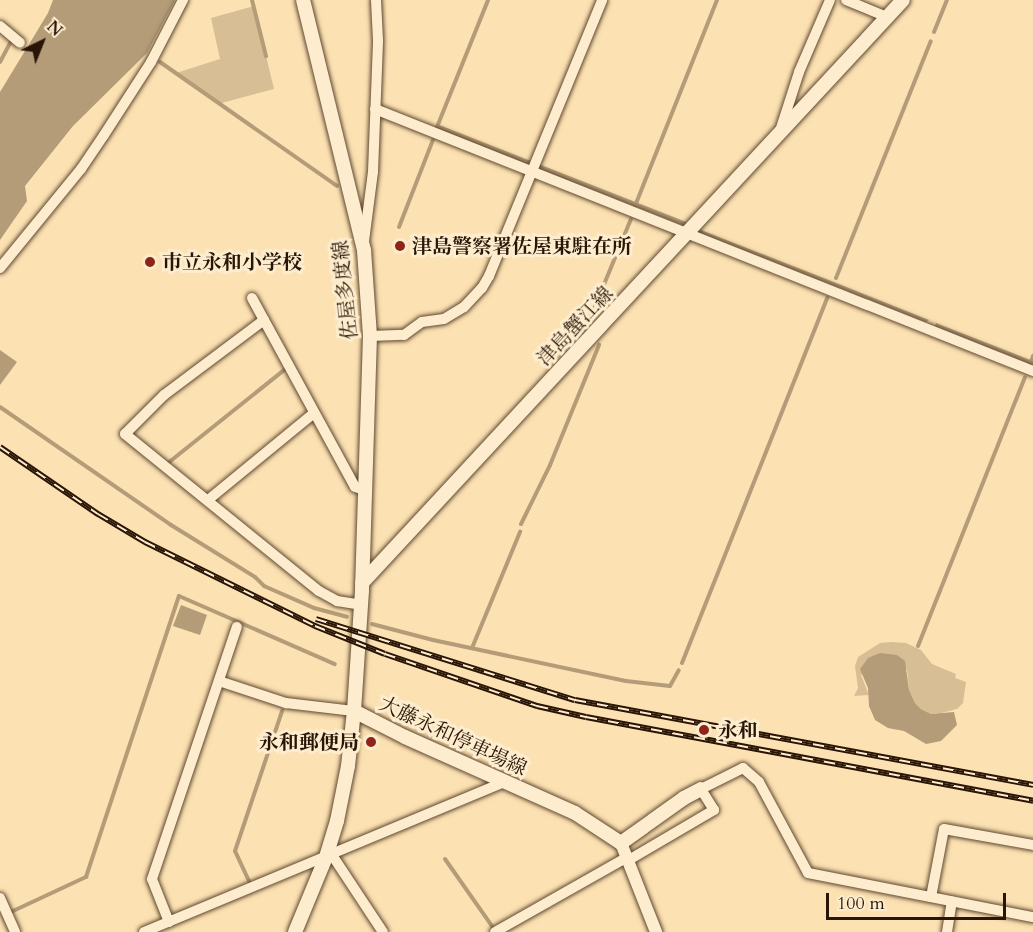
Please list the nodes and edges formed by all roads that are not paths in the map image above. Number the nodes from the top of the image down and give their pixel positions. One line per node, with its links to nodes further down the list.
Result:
1 (183, 0): 16 (street)
2 (303, 0): 15 (main road, 佐屋多度線)
3 (376, 0): 11 (street)
4 (602, 0): 13 (street)
5 (830, 0): 12 (street)
6 (846, 0): 8 (street)
7 (903, 0): 8 (main road, 津島蟹江線)
8 (887, 17): 12 (main road, 津島蟹江線)
9 (0, 26): 10 (street)
10 (20, 43)
11 (375, 109): 13 (street); 15 (street)
12 (780, 134): 14 (main road, 津島蟹江線)
13 (534, 167): 14 (street); 19 (street)
14 (687, 234): 20 (street); 24 (main road, 津島蟹江線)
15 (364, 250): 19 (main road, 佐屋多度線)
16 (0, 268)
17 (252, 298): 18 (street)
18 (264, 320): 21 (street); 23 (street)
19 (370, 336): 22 (main road, 佐屋多度線)
20 (1033, 370)
21 (314, 413): 22 (street); 23 (street)
22 (365, 490): 24 (main road, 佐屋多度線)
23 (208, 500): 25 (street)
24 (362, 583): 25 (main road)
25 (361, 605): 28 (main road)
26 (237, 627): 27 (street)
27 (219, 681): 28 (street); 40 (street)
28 (354, 711): 29 (main road, 大藤永和停車場線); 33 (main road, 大藤永和停車場線)
29 (504, 782): 31 (main road, 大藤永和停車場線); 33 (street)
30 (701, 789): 31 (main road); 34 (street); 35 (street)
31 (621, 843): 34 (street)
32 (1033, 845): 35 (street)
33 (329, 856): 40 (street); 43 (main road, 大藤永和停車場線); 44 (street)
34 (627, 860): 45 (street); 46 (street)
35 (931, 897): 37 (street)
36 (0, 898): 38 (street)
37 (952, 901): 39 (street); 47 (street)
38 (3, 911): 41 (street)
39 (1033, 917)
40 (169, 922): 42 (street)
41 (15, 932)
42 (144, 932)
43 (295, 932)
44 (383, 932)
45 (495, 932)
46 (656, 932)
47 (947, 932)

